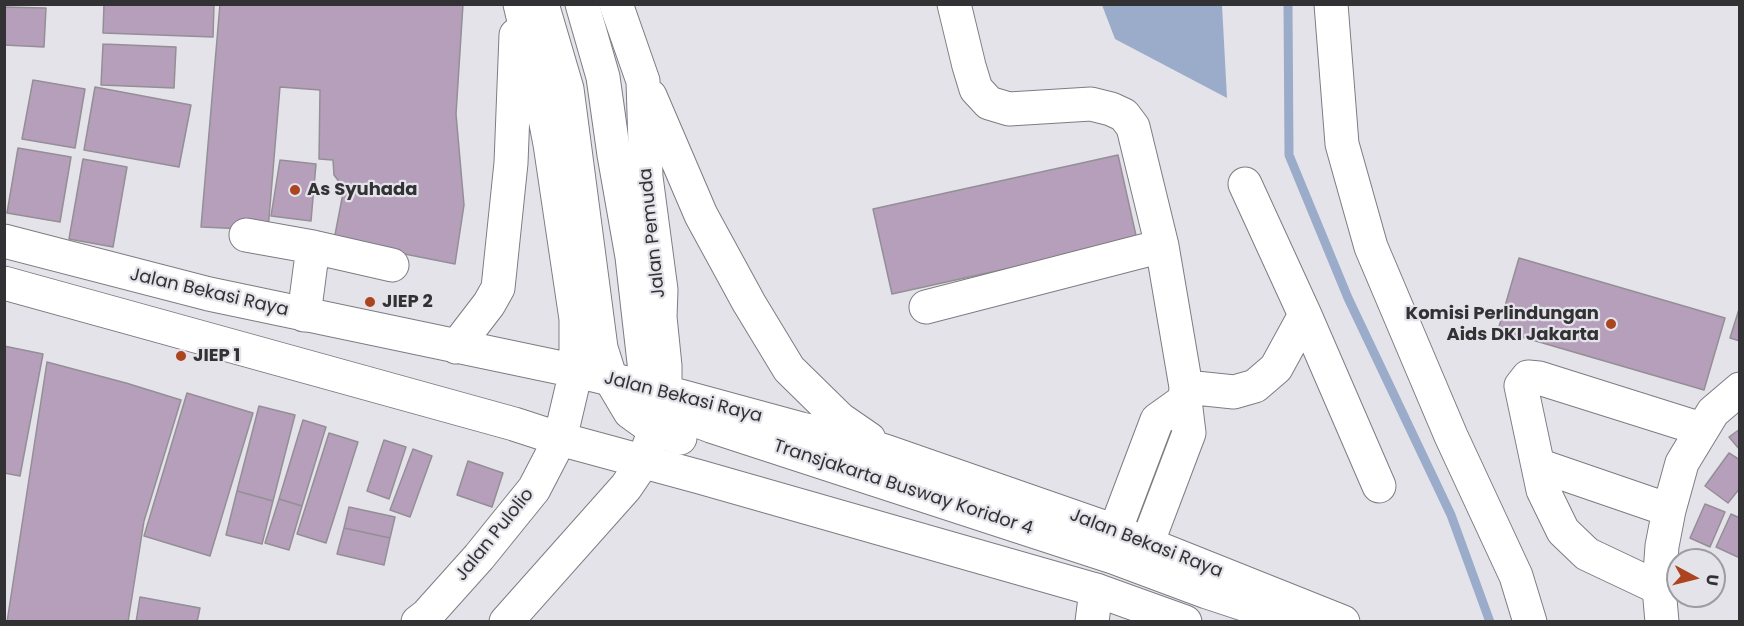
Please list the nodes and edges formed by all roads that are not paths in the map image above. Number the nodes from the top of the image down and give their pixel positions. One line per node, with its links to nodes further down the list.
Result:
1 (519, 4): 20 (main road); 21 (main road)
2 (542, 4): 22 (main road)
3 (582, 4): 25 (main road)
4 (616, 4): 7 (main road, Jalan Pemuda)
5 (954, 4): 11 (main road)
6 (1331, 4): 43 (main road)
7 (644, 81): 25 (main road, Jalan Pemuda); 28 (main road)
8 (1245, 184): 19 (main road)
9 (246, 235): 12 (main road)
10 (4, 241): 13 (main road, Jalan Bekasi Raya)
11 (1162, 246): 17 (main road); 24 (main road)
12 (313, 247): 14 (main road); 18 (main road)
13 (60, 256): 16 (main road); 18 (main road, Jalan Bekasi Raya)
14 (393, 265)
15 (4, 283): 16 (main road)
16 (50, 296): 27 (main road)
17 (926, 307)
18 (304, 315): 20 (main road, Jalan Bekasi Raya)
19 (1305, 315): 24 (main road); 31 (main road)
20 (456, 347): 21 (main road, Jalan Bekasi Raya)
21 (576, 371): 22 (main road, Jalan Bekasi Raya); 27 (main road)
22 (611, 380): 25 (main road, Jalan Bekasi Raya)
23 (1740, 389): 26 (main road)
24 (1185, 393): 33 (main road); 34 (main road)
25 (657, 404): 28 (main road, Jalan Bekasi Raya); 29 (main road, Jalan Pemuda); 40 (main road, Transjakarta Busway Koridor 4); 41 (main road, Transjakarta Busway Koridor 4)
26 (1701, 429): 30 (main road); 32 (main road)
27 (560, 439): 29 (main road); 37 (main road, Jalan Pulolio)
28 (888, 452): 33 (main road, Jalan Bekasi Raya)
29 (643, 462): 36 (main road); 39 (main road)
30 (1538, 465): 32 (main road); 35 (main road)
31 (1379, 486)
32 (1670, 510): 35 (main road)
33 (1115, 531): 34 (main road, Jalan Bekasi Raya)
34 (1147, 544): 42 (main road, Jalan Bekasi Raya)
35 (1659, 588): 44 (main road)
36 (1094, 606): 38 (main road)
37 (426, 619)
38 (1169, 619)
39 (506, 621)
40 (1225, 621)
41 (1298, 621)
42 (1343, 621)
43 (1530, 621)
44 (1662, 621)

